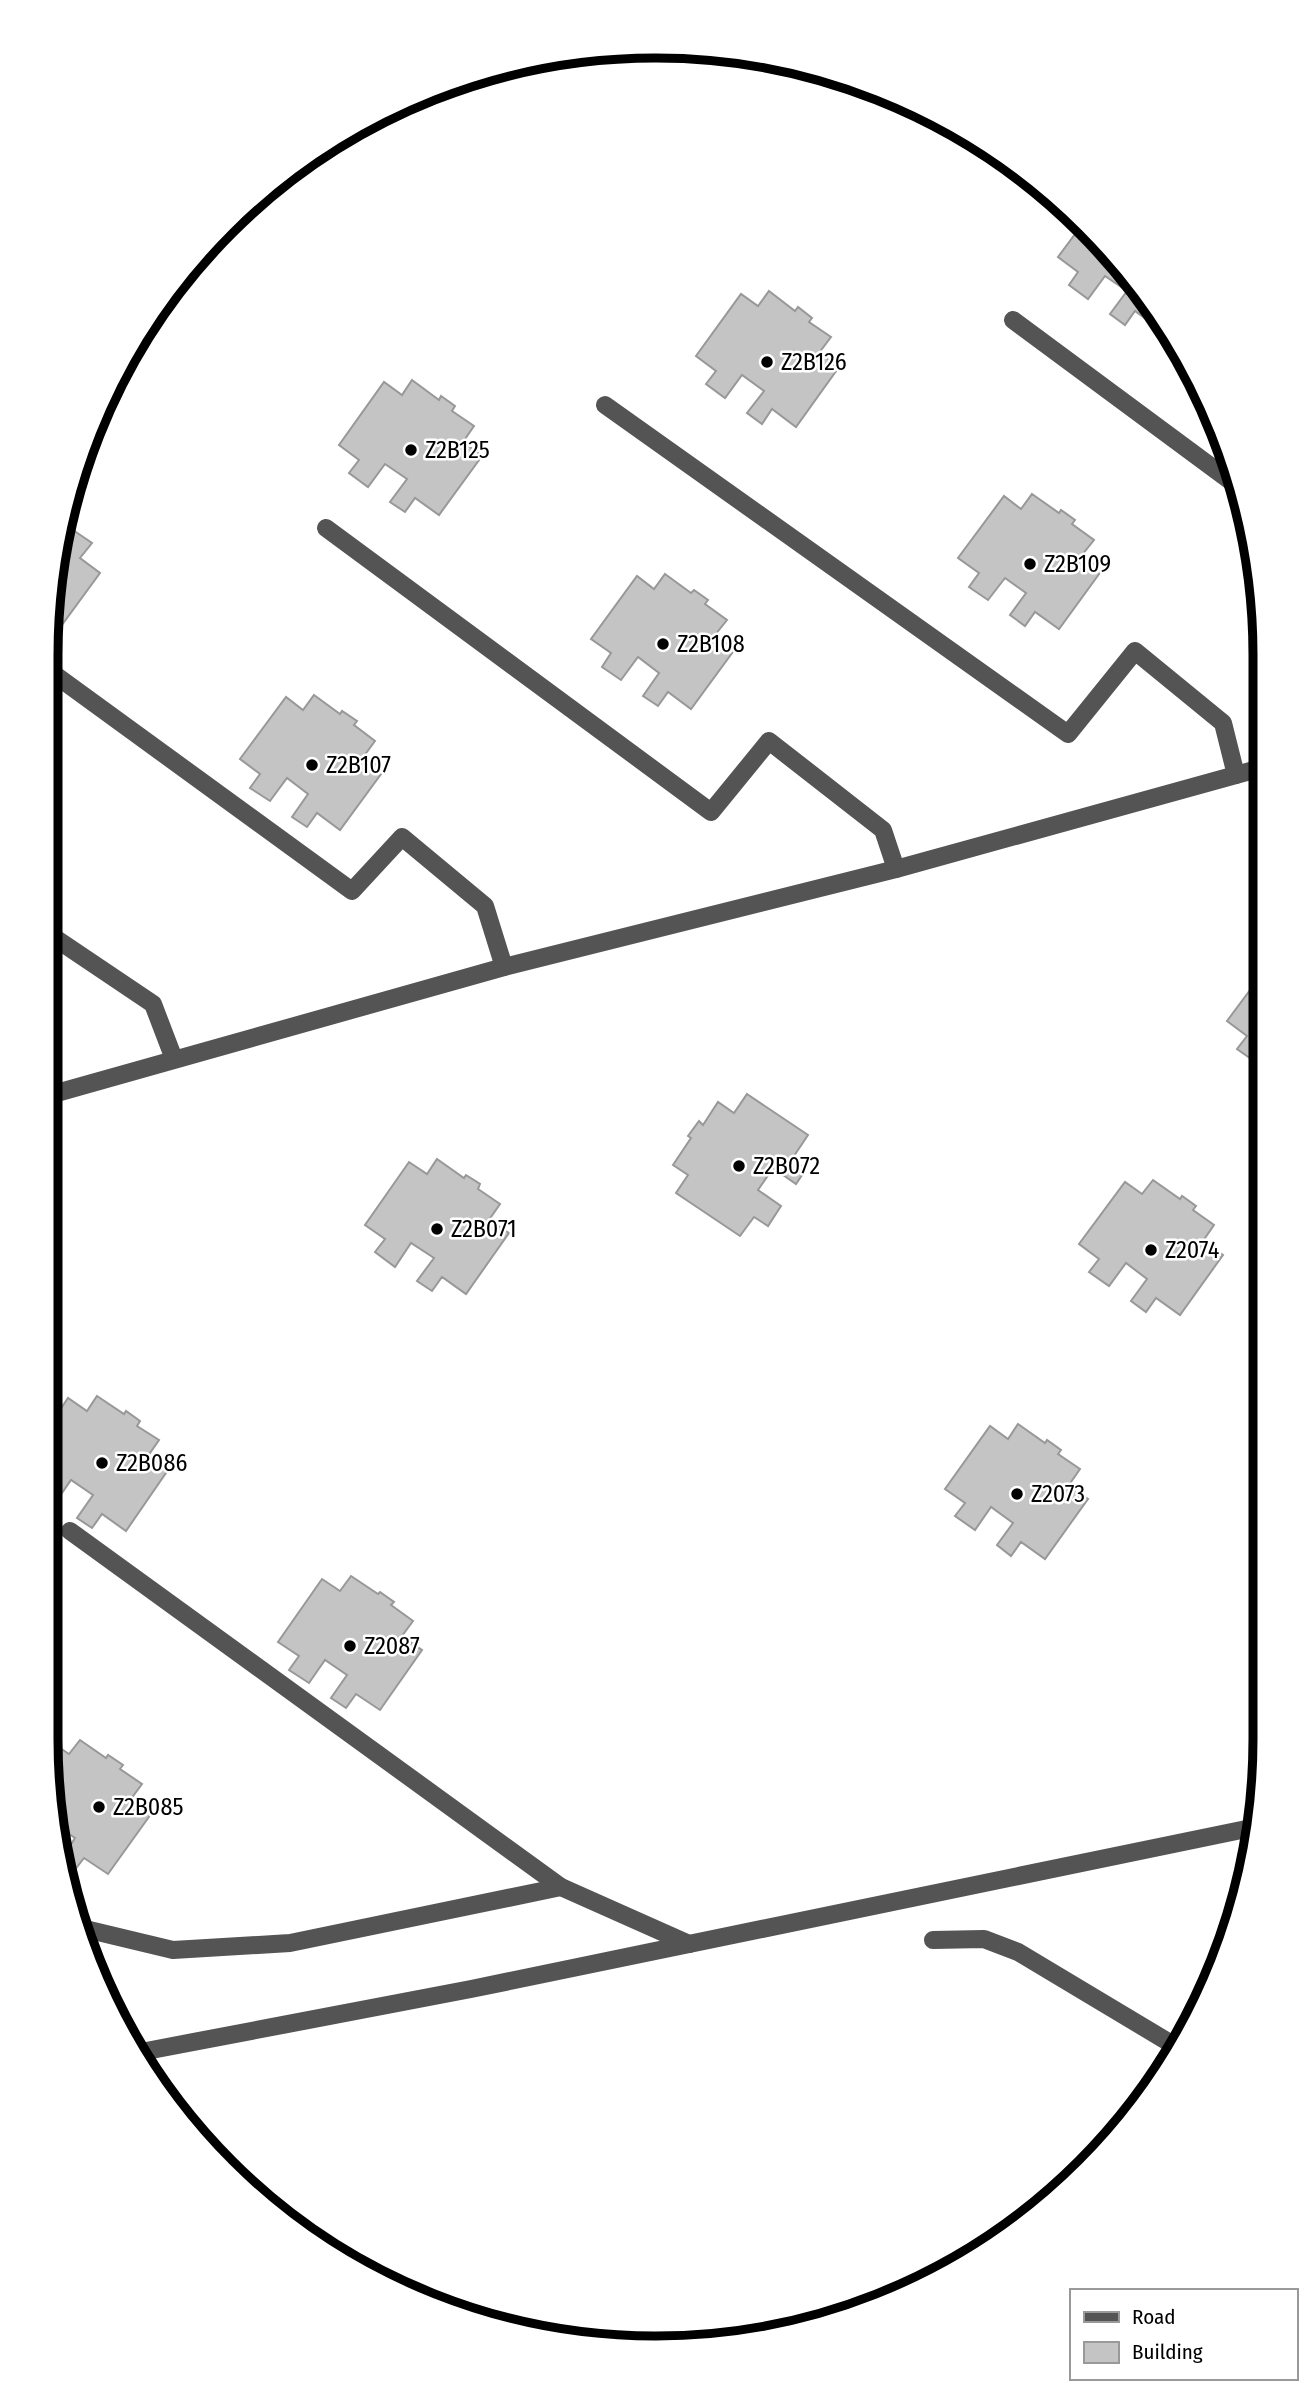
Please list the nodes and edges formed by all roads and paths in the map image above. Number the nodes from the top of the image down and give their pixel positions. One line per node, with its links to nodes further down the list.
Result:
1 (1013, 320): 3 (street)
2 (605, 405): 7 (street)
3 (1226, 478)
4 (326, 527): 8 (street)
5 (58, 677): 10 (street)
6 (1253, 770): 7 (street)
7 (1236, 775): 8 (street)
8 (897, 869): 10 (street)
9 (58, 940): 11 (street)
10 (504, 967): 11 (street)
11 (174, 1059): 12 (street)
12 (58, 1093)
13 (71, 1531): 15 (street)
14 (1246, 1828): 18 (street)
15 (561, 1887): 16 (street); 18 (street)
16 (89, 1930)
17 (933, 1940): 19 (street)
18 (689, 1944): 20 (street)
19 (1170, 2043)
20 (146, 2051)

